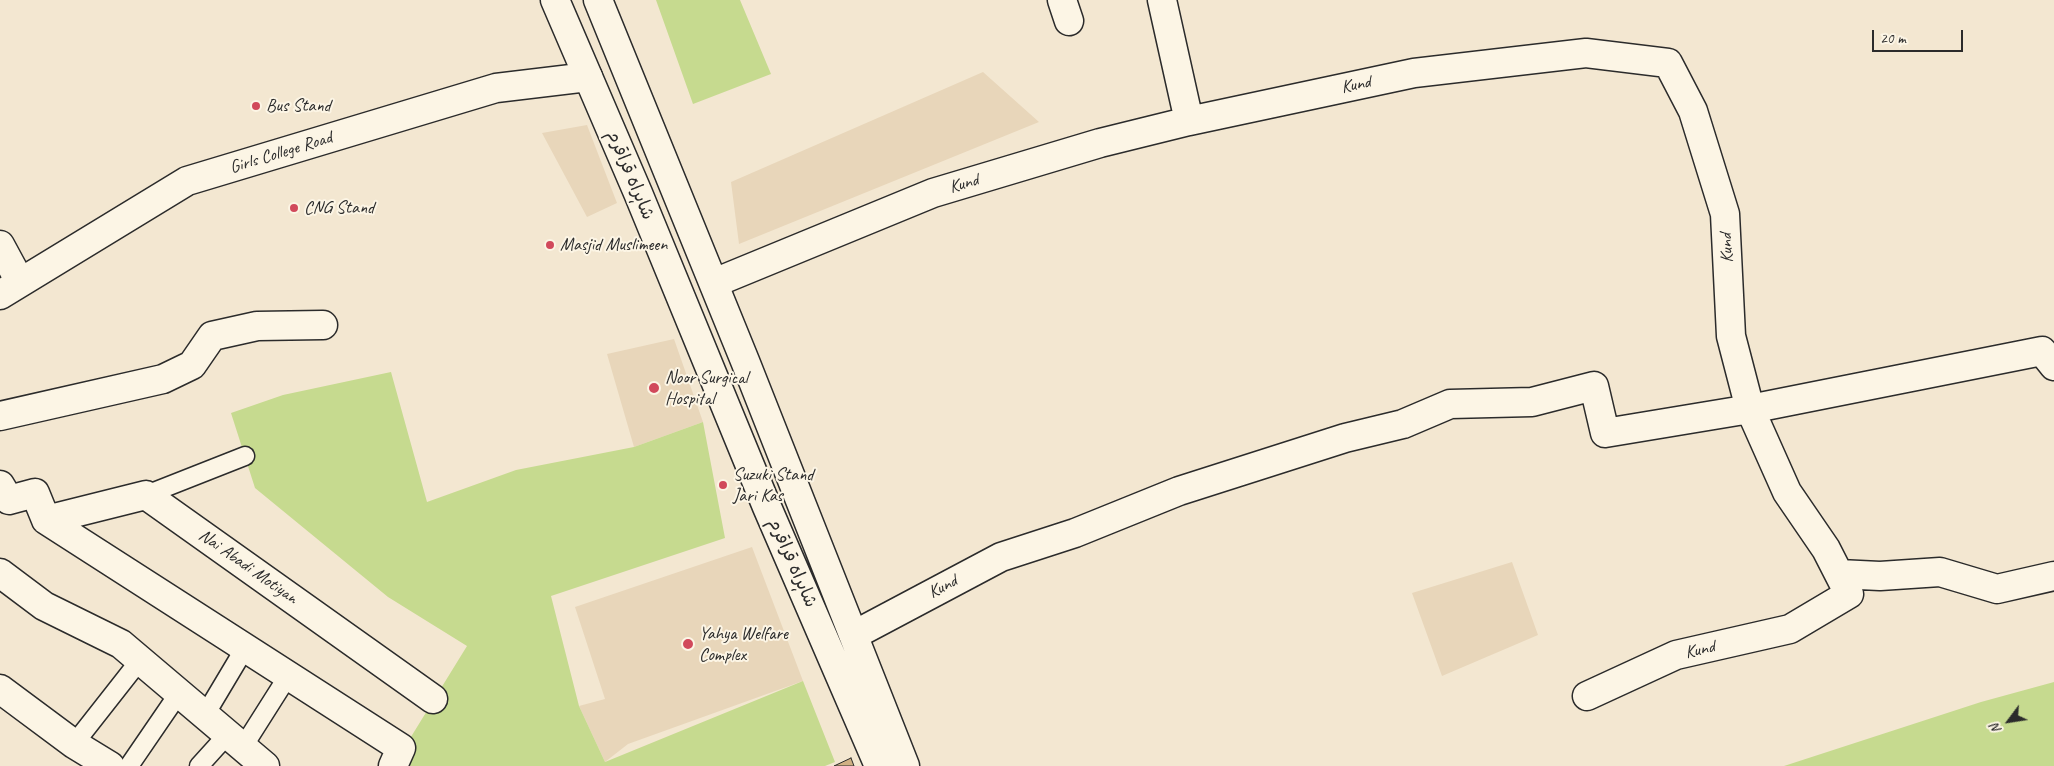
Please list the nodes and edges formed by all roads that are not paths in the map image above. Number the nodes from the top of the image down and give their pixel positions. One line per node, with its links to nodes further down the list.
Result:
1 (555, 0): 4 (main road, شاہراہ قراقرم)
2 (598, 0): 7 (main road, شاہراہ قراقرم)
3 (1162, 0): 5 (main road)
4 (588, 78): 8 (main road, Girls College Road); 36 (main road, شاہراہ قراقرم)
5 (1189, 121): 7 (main road, Kund); 11 (main road, Kund)
6 (0, 245): 8 (main road)
7 (714, 283): 20 (main road, شاہراہ قراقرم)
8 (10, 288)
9 (323, 325): 12 (main road)
10 (2054, 366): 11 (main road, Kund)
11 (1750, 409): 18 (main road, Kund); 20 (main road, Kund)
12 (0, 416)
13 (245, 456): 15 (lane)
14 (0, 485): 16 (main road)
15 (146, 495): 16 (main road); 27 (main road, Nai Abadi Motiyan)
16 (46, 520): 21 (main road)
17 (0, 573): 22 (main road)
18 (1839, 574): 19 (main road); 26 (main road, Kund)
19 (2054, 576)
20 (854, 635): 37 (main road, شاہراہ قراقرم)
21 (245, 648): 23 (main road); 28 (lane)
22 (140, 660): 25 (main road); 30 (lane)
23 (288, 676): 29 (lane); 35 (main road)
24 (0, 689): 30 (main road)
25 (179, 693): 28 (main road); 32 (lane)
26 (1587, 696)
27 (434, 699)
28 (205, 715): 29 (main road)
29 (236, 741): 33 (lane); 34 (main road)
30 (74, 744): 31 (main road)
31 (110, 766)
32 (128, 766)
33 (199, 766)
34 (265, 766)
35 (393, 766)
36 (879, 766)
37 (906, 766)

